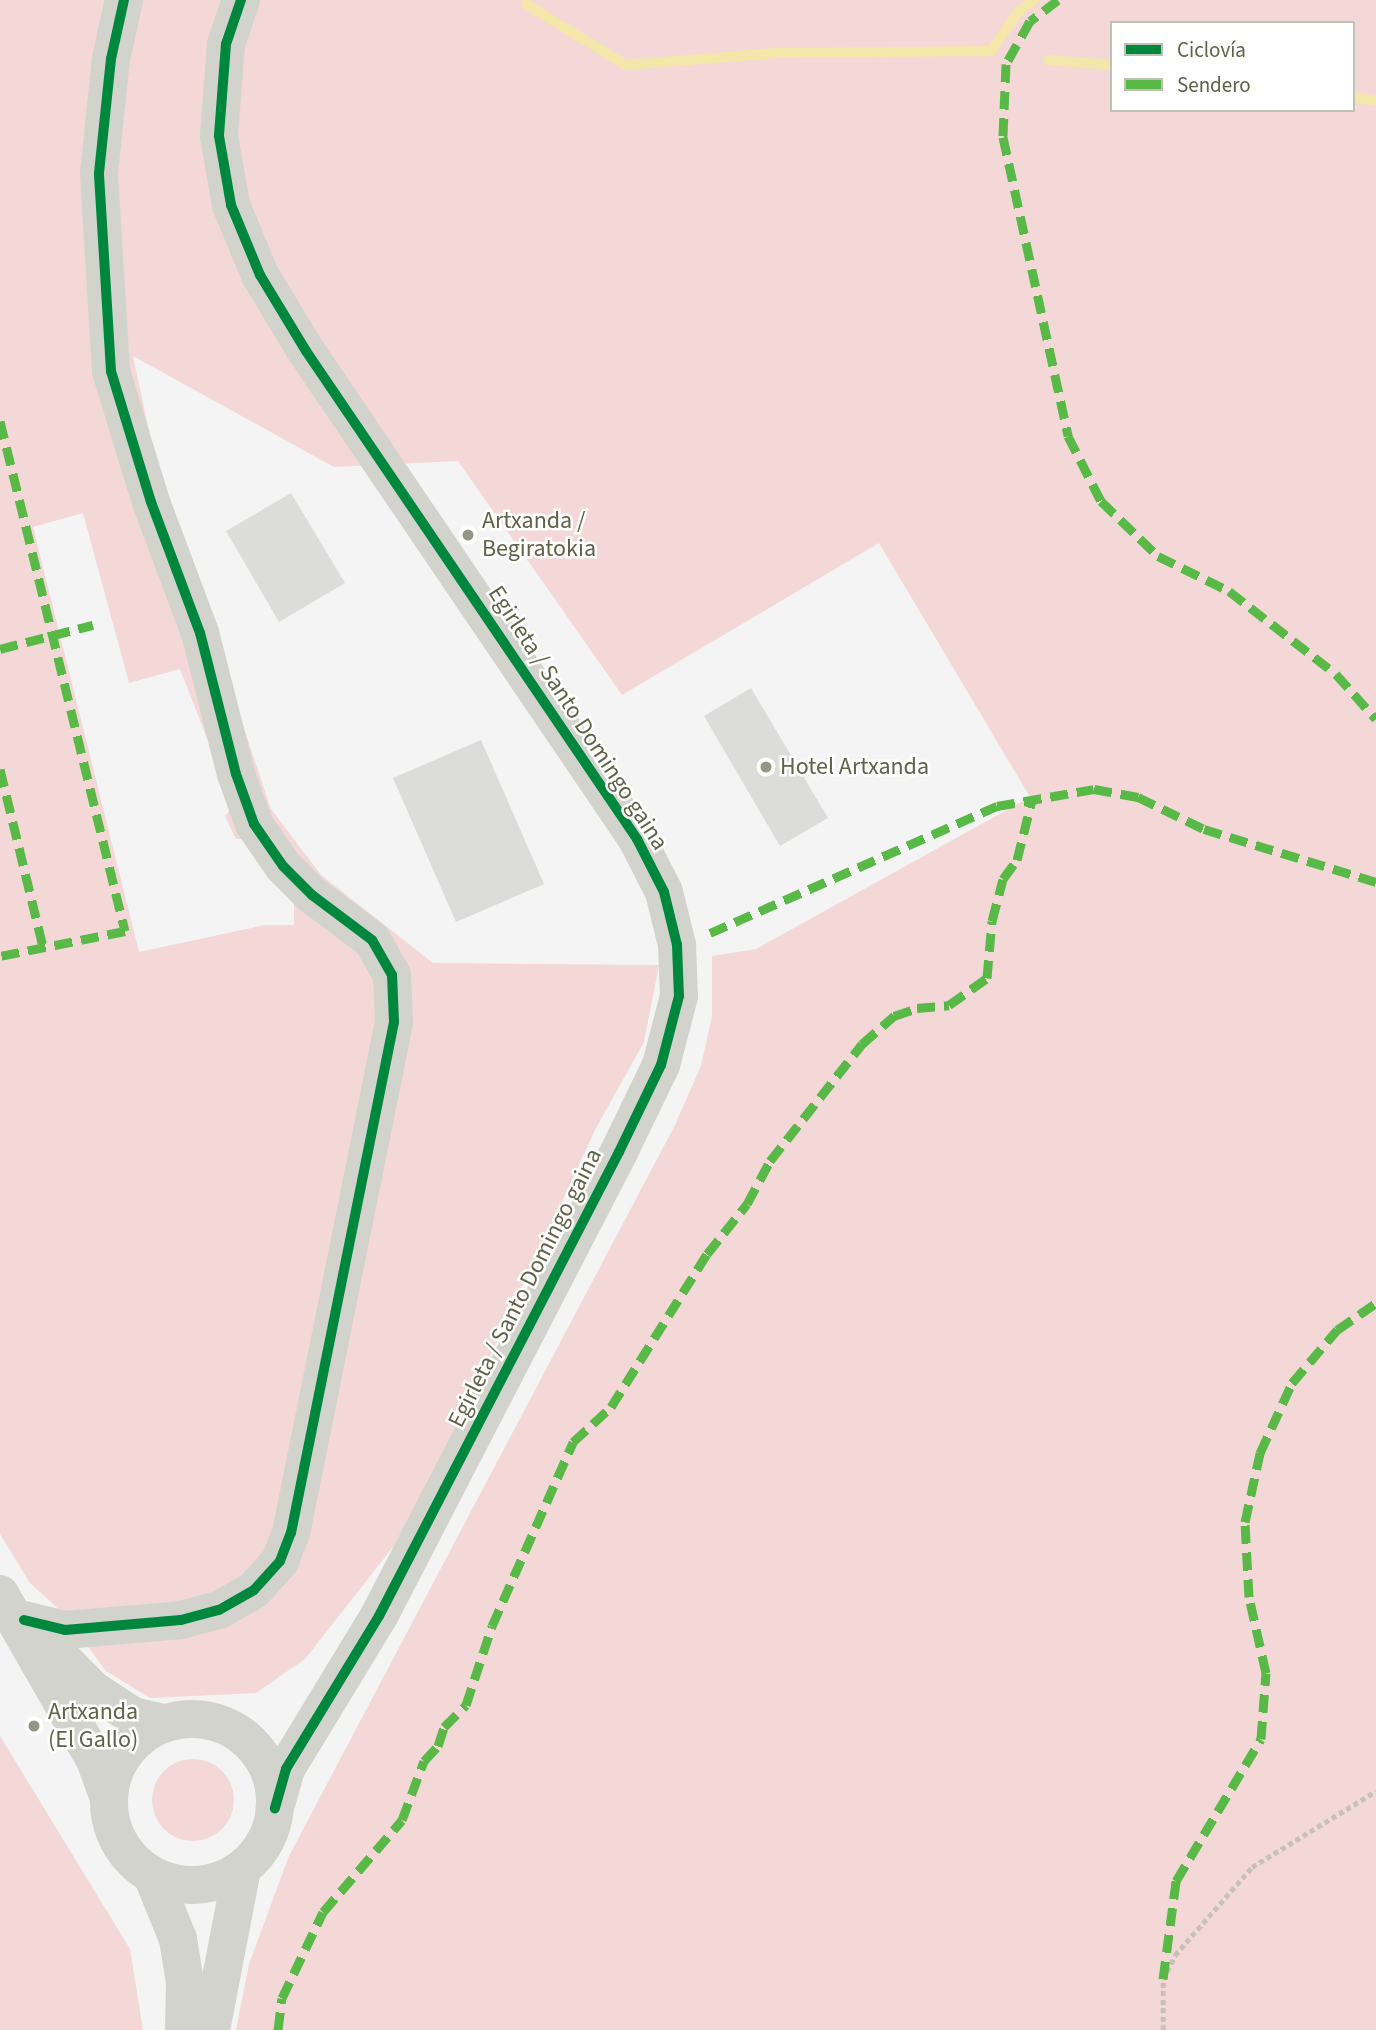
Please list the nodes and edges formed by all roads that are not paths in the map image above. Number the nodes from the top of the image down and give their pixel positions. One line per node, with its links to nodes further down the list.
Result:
1 (124, 0): 4 (street)
2 (241, 0): 8 (street, Egirleta / Santo Domingo gaina)
3 (8, 1603): 4 (street); 5 (street); 7 (street)
4 (108, 1626): 5 (street)
5 (93, 1690): 6 (street)
6 (163, 1723): 7 (street); 8 (street)
7 (108, 1795): 10 (street)
8 (275, 1808): 9 (street)
9 (242, 1870): 10 (street); 12 (street)
10 (152, 1875): 11 (street)
11 (184, 2030)
12 (211, 2030)

